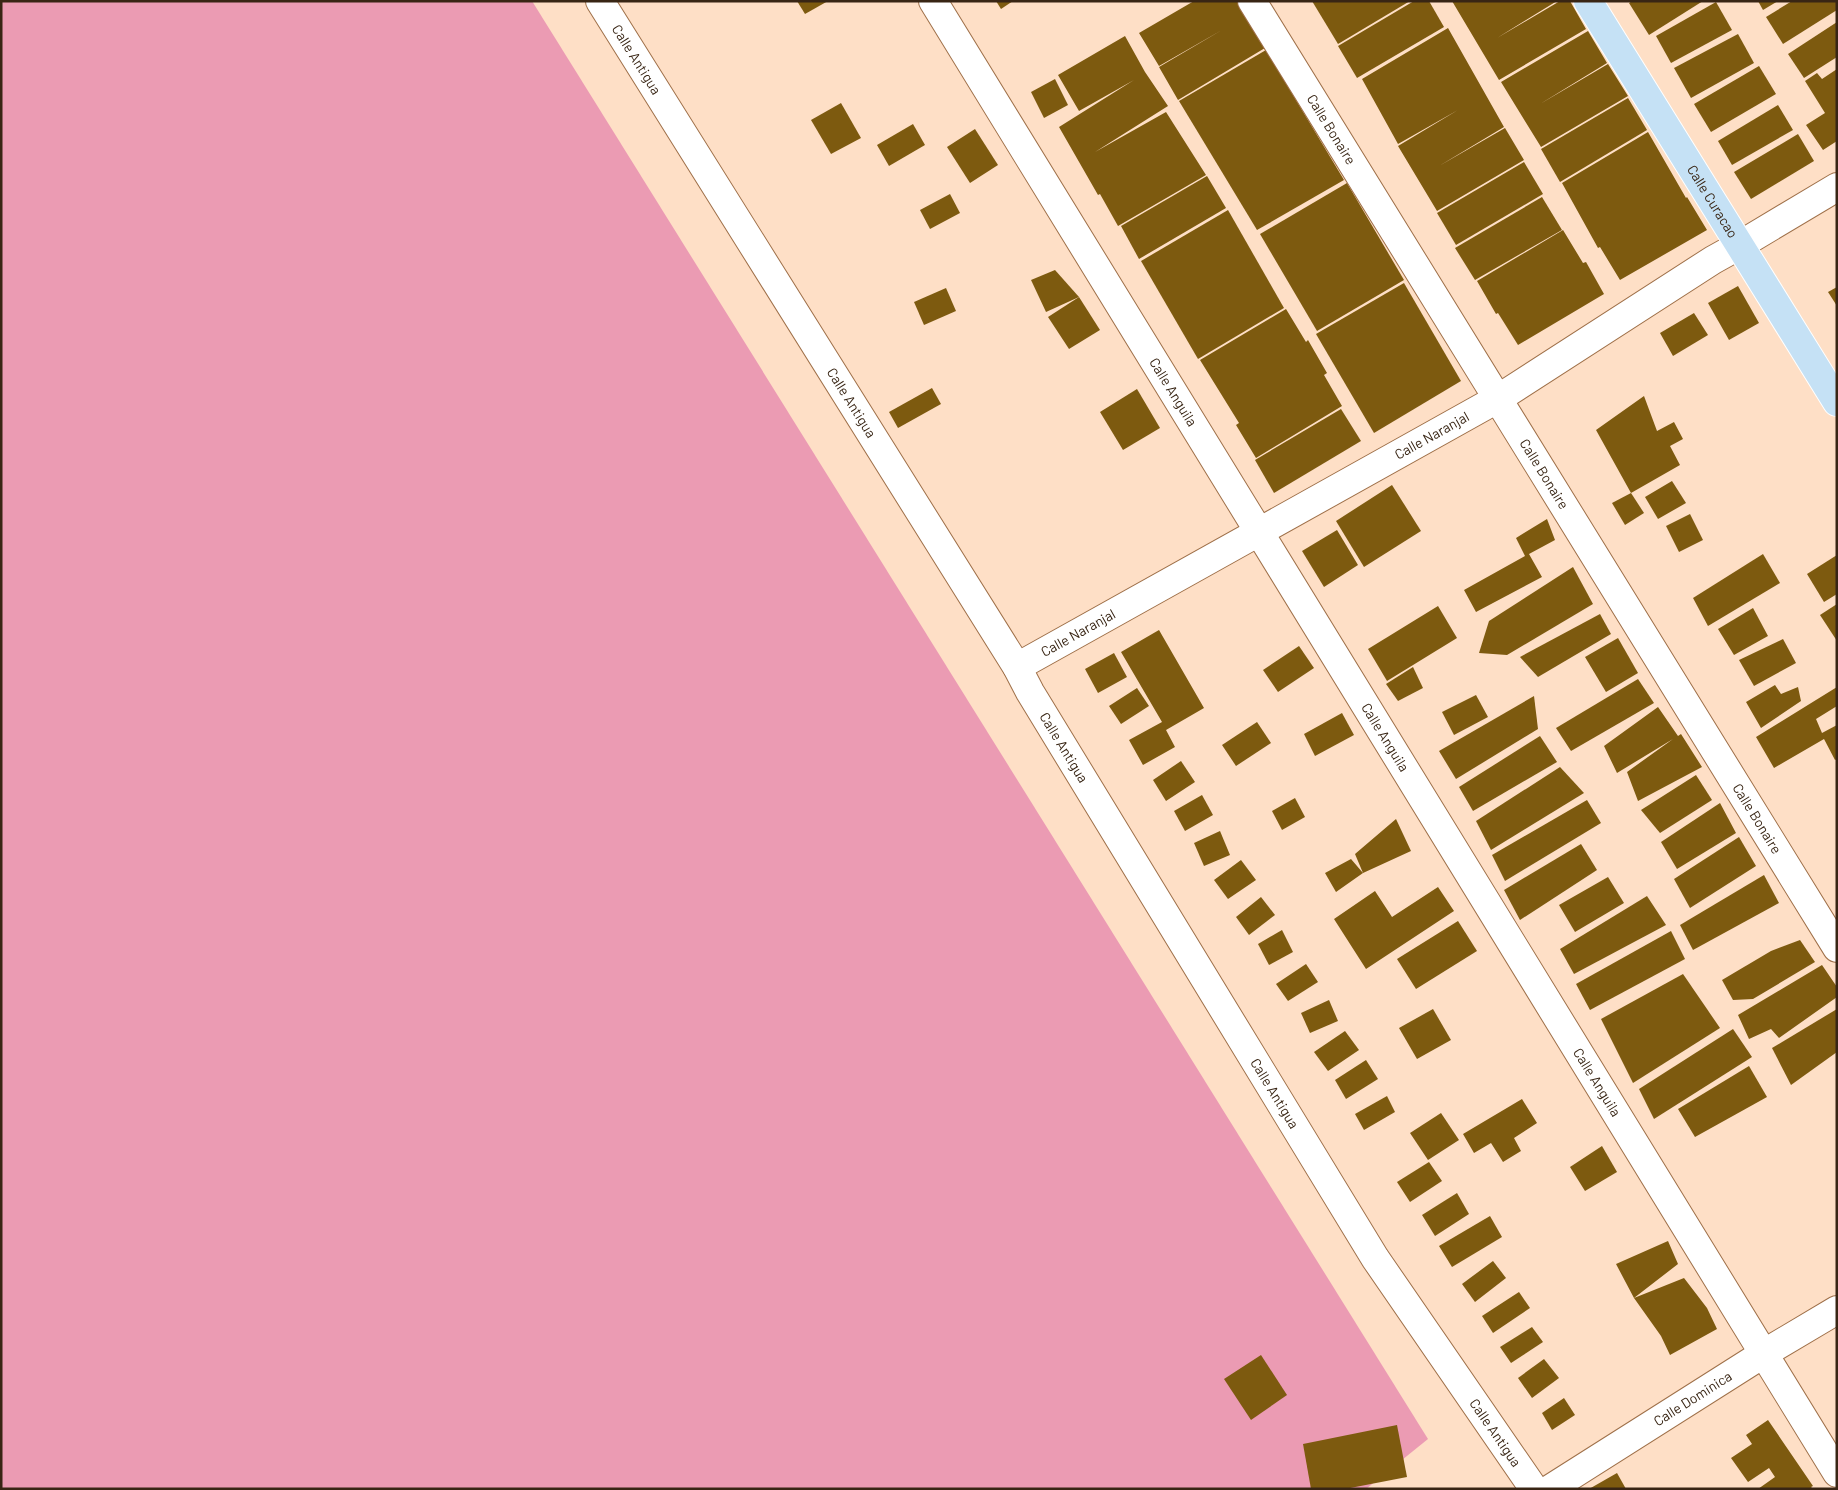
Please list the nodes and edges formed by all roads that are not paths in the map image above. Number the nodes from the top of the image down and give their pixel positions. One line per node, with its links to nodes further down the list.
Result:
1 (600, 1): 10 (street, Calle Antigua)
2 (933, 1): 9 (street, Calle Anguila)
3 (1252, 1): 7 (street, Calle Bonaire)
4 (1588, 1): 6 (main road, Calle Curacao)
5 (1837, 187): 6 (street, Calle Naranjal)
6 (1740, 245): 7 (street, Calle Naranjal); 8 (main road, Calle Curacao)
7 (1499, 398): 9 (street, Calle Naranjal); 11 (street, Calle Bonaire)
8 (1837, 402)
9 (1259, 533): 10 (street, Calle Naranjal); 13 (street, Calle Anguila)
10 (1017, 667): 15 (street, Calle Antigua)
11 (1837, 948)
12 (1837, 1310): 13 (street, Calle Dominica)
13 (1763, 1354): 14 (street, Calle Anguila); 16 (street, Calle Dominica)
14 (1837, 1473)
15 (1534, 1489)
16 (1550, 1489)

